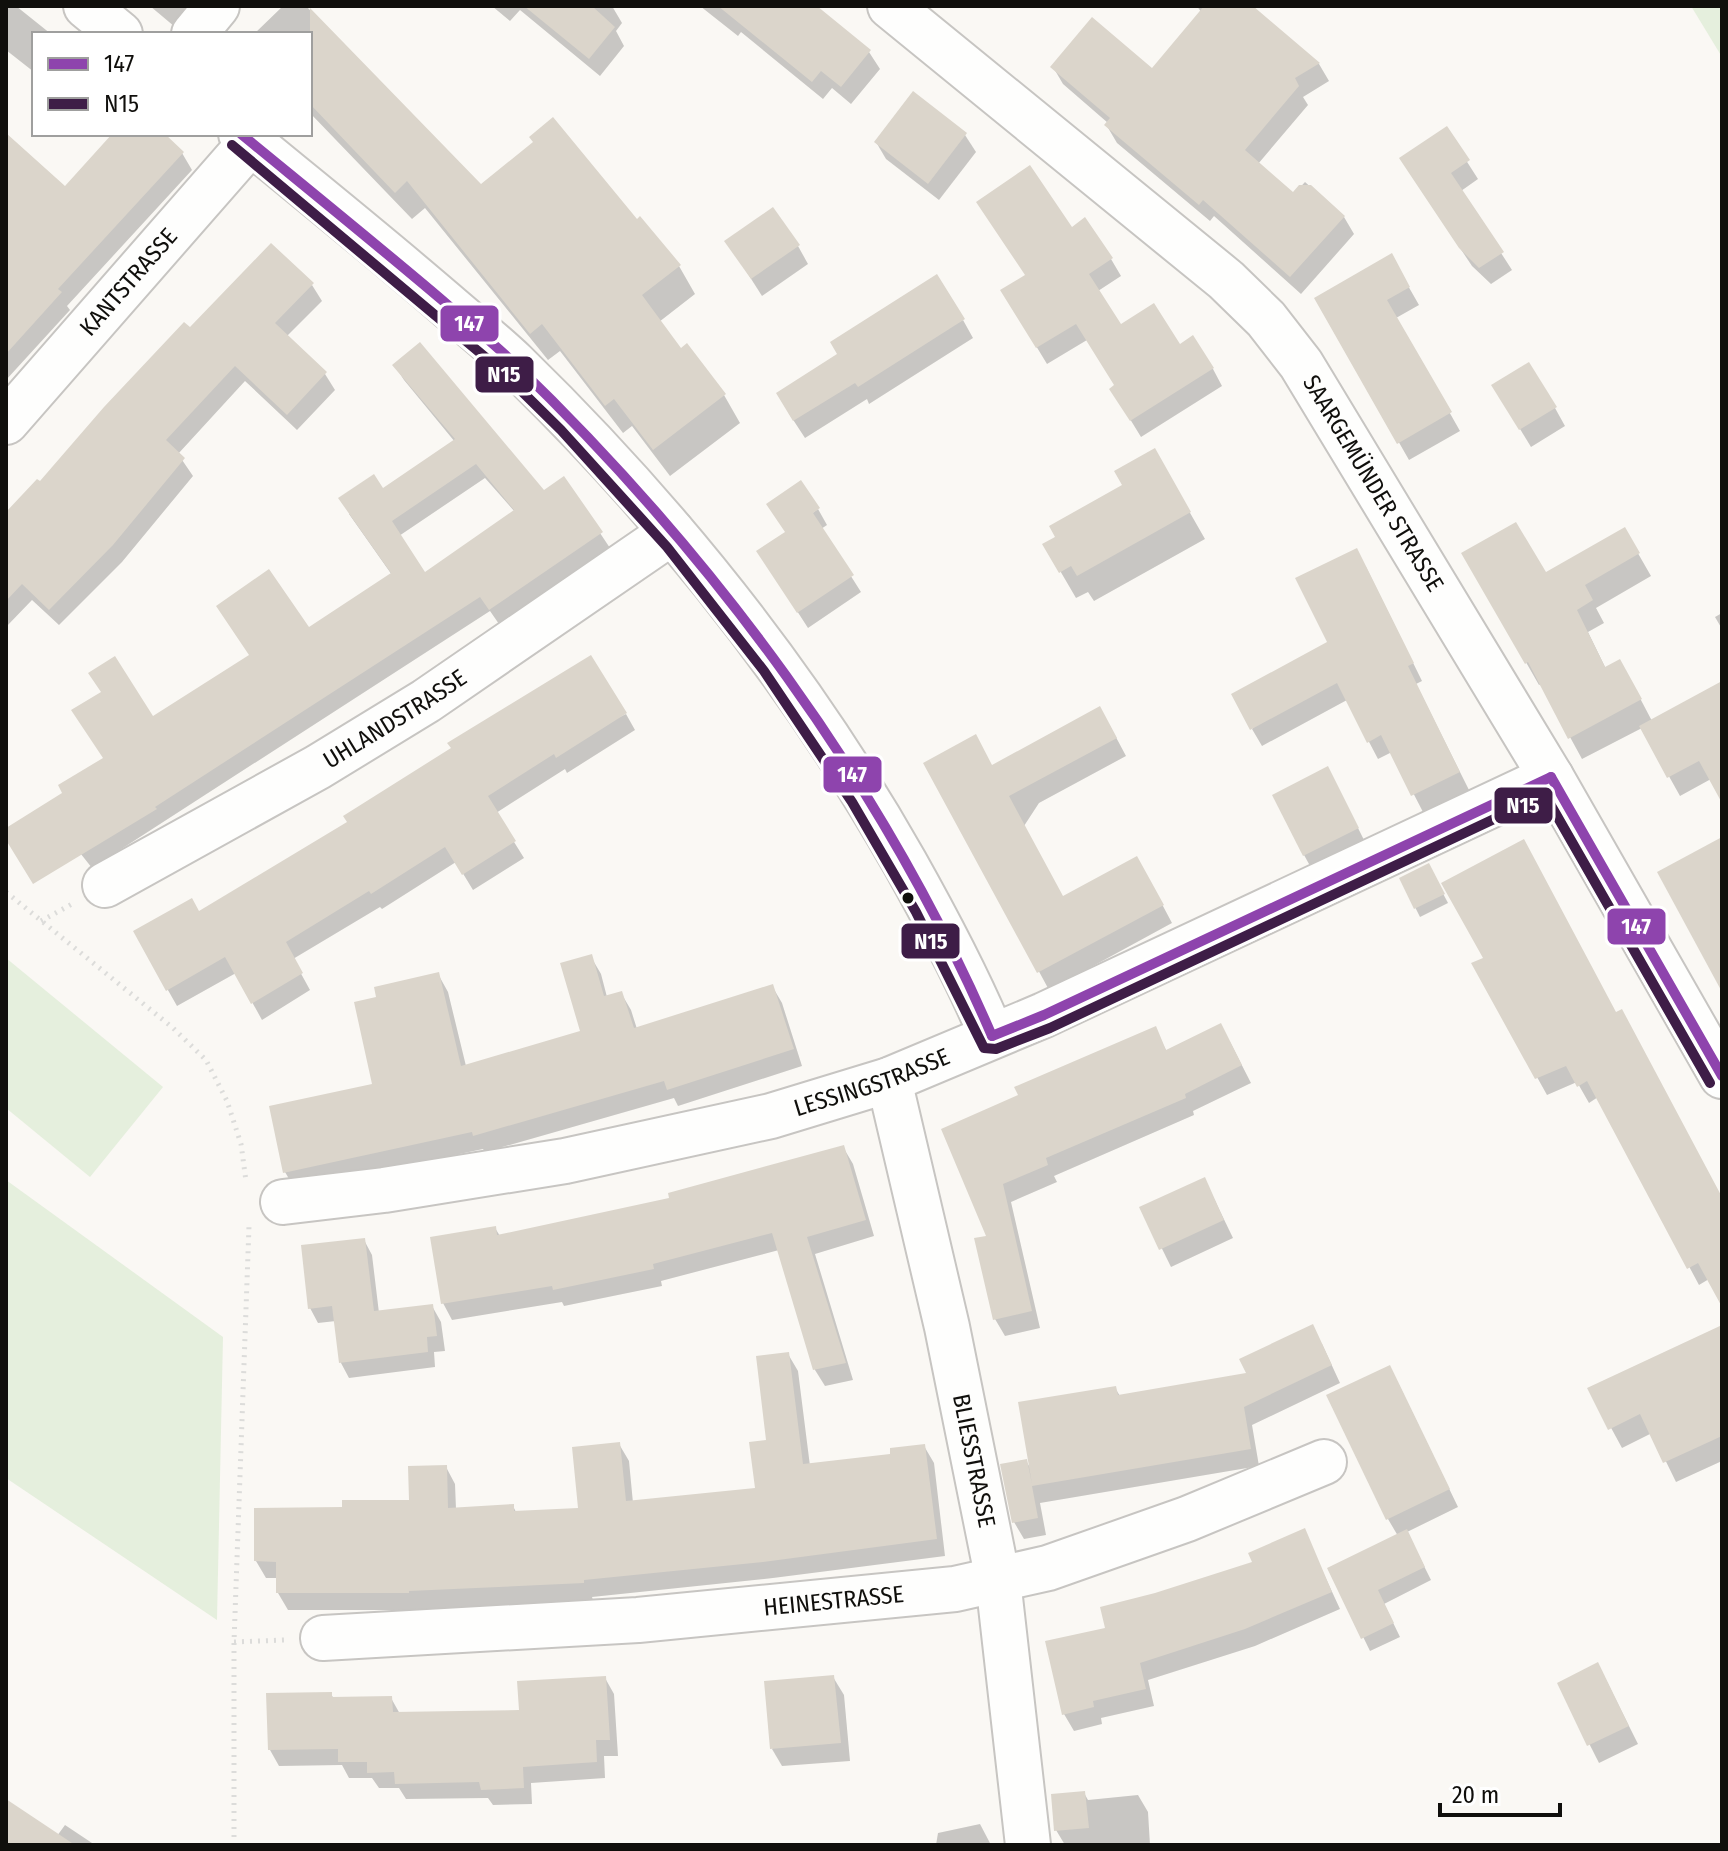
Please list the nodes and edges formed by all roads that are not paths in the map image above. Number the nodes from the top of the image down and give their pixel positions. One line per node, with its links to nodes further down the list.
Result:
1 (86, 6): 4 (street)
2 (217, 6): 5 (street)
3 (890, 6): 9 (street, SAARGEMÜNDER STRASSE)
4 (118, 32)
5 (196, 32)
6 (246, 138): 7 (street, KANTSTRASSE); 8 (street)
7 (6, 422)
8 (672, 532): 10 (street, UHLANDSTRASSE); 11 (street)
9 (1551, 777): 11 (street, LESSINGSTRASSE); 12 (street, SAARGEMÜNDER STRASSE)
10 (105, 885)
11 (992, 1036): 13 (street, LESSINGSTRASSE)
12 (1722, 1076)
13 (889, 1080): 14 (street, LESSINGSTRASSE); 16 (street, BLIESSTRASSE)
14 (260, 1205)
15 (1324, 1462): 16 (street, HEINESTRASSE)
16 (998, 1580): 17 (street, HEINESTRASSE); 18 (street, BLIESSTRASSE)
17 (323, 1638)
18 (1028, 1845)

